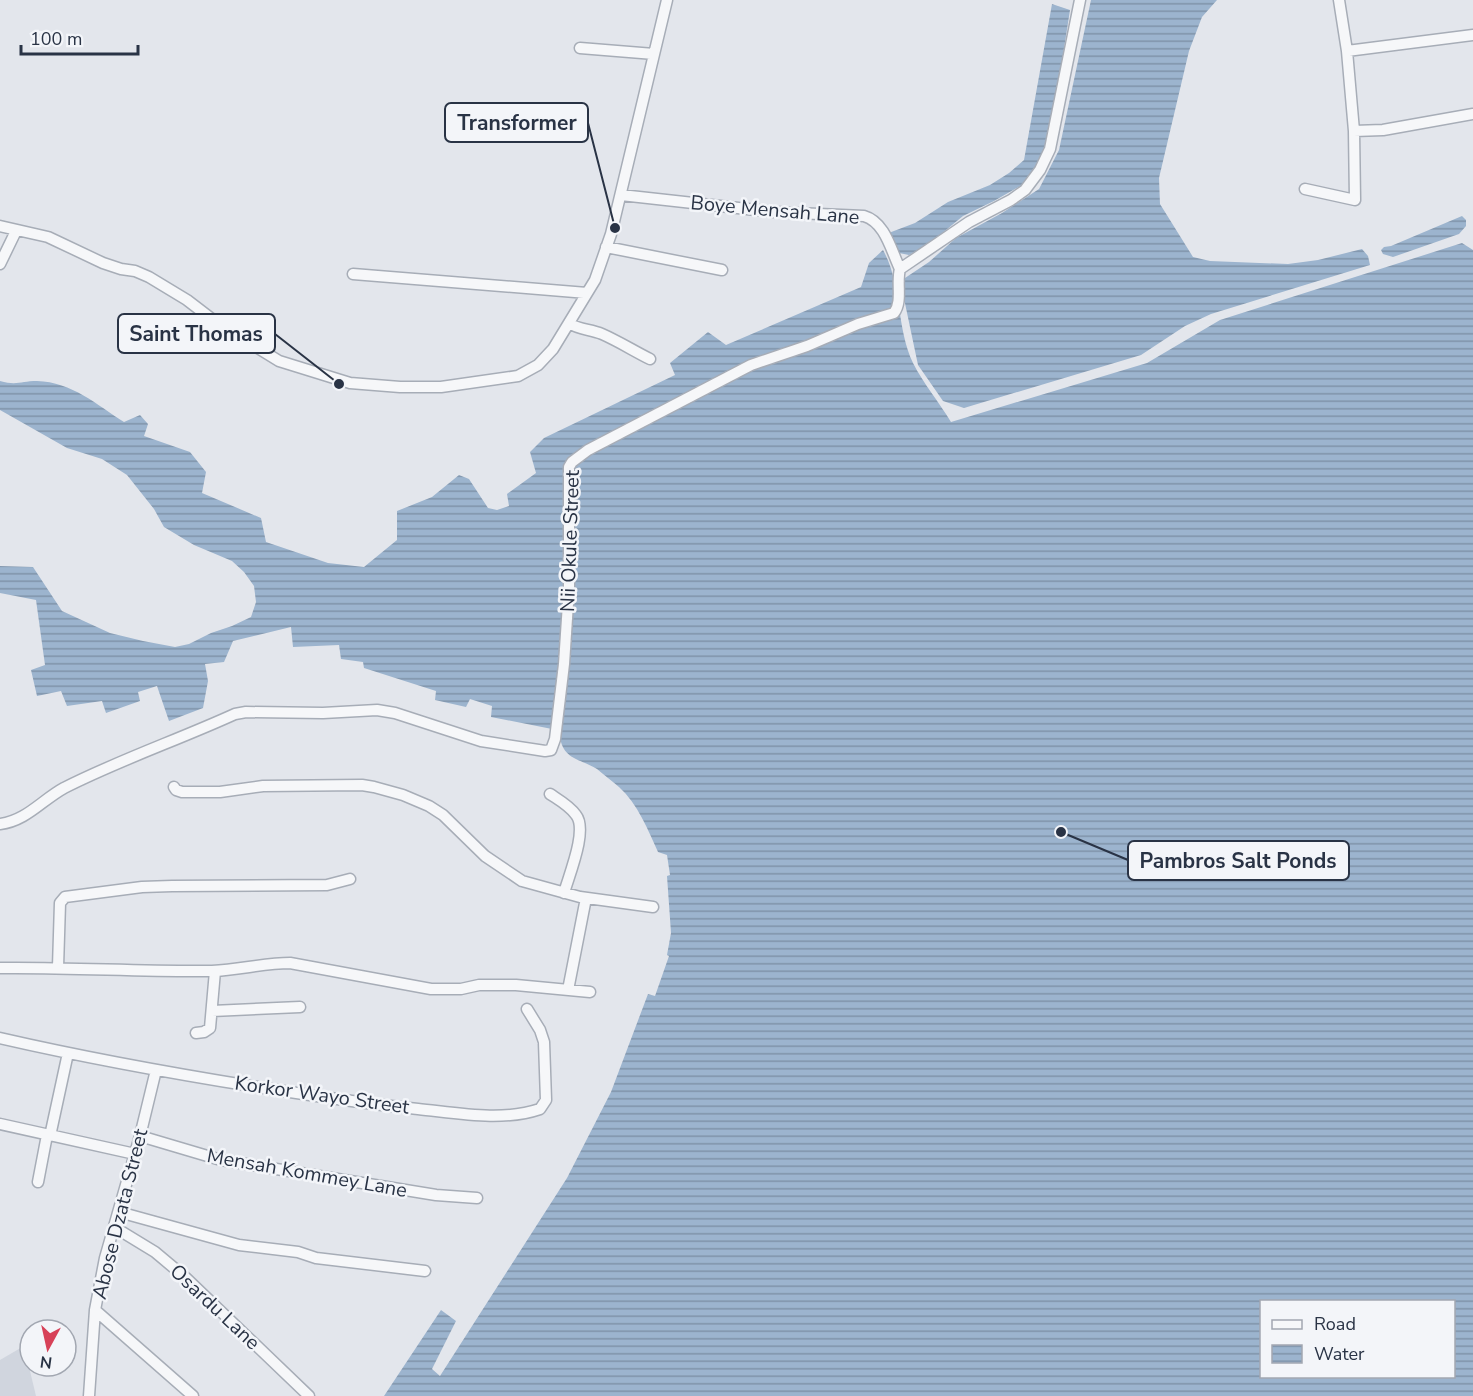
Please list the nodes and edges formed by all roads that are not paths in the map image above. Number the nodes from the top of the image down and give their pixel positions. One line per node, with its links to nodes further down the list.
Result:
1 (667, 0): 7 (street)
2 (1080, 0): 16 (street)
3 (1340, 0): 6 (street)
4 (1473, 36): 6 (street)
5 (580, 48): 7 (street)
6 (1347, 51): 9 (street)
7 (654, 54): 11 (street)
8 (1473, 114): 9 (street)
9 (1353, 131): 10 (street)
10 (1305, 189)
11 (621, 195): 14 (street); 16 (street, Boye Mensah Lane)
12 (0, 226): 13 (street)
13 (16, 231): 15 (street); 20 (street)
14 (606, 248): 17 (street); 19 (street)
15 (0, 264)
16 (900, 269): 24 (street, Nii Okule Street)
17 (722, 270)
18 (353, 274): 19 (street)
19 (587, 293): 20 (street)
20 (569, 323): 21 (street)
21 (650, 359)
22 (174, 787): 26 (street)
23 (550, 794): 26 (street)
24 (0, 824)
25 (350, 879): 29 (street)
26 (564, 893): 27 (street)
27 (586, 898): 28 (street); 32 (street)
28 (653, 907)
29 (58, 967): 30 (street); 31 (street)
30 (0, 968)
31 (215, 971): 32 (street); 36 (street)
32 (568, 990): 33 (street)
33 (590, 992)
34 (300, 1007): 36 (street)
35 (527, 1009): 40 (street, Korkor Wayo Street)
36 (212, 1011): 37 (street)
37 (196, 1033)
38 (0, 1038): 39 (street, Korkor Wayo Street)
39 (68, 1053): 40 (street, Korkor Wayo Street); 42 (street)
40 (156, 1070): 43 (street, Abose Dzata Street)
41 (0, 1124): 42 (street)
42 (48, 1135): 44 (street); 45 (street)
43 (140, 1136): 44 (street, Abose Dzata Street); 46 (street, Mensah Kommey Lane)
44 (135, 1154): 47 (street, Abose Dzata Street)
45 (38, 1182)
46 (477, 1198)
47 (119, 1212): 48 (street, Abose Dzata Street); 49 (street)
48 (114, 1227): 50 (street, Abose Dzata Street); 53 (street, Osardu Lane)
49 (425, 1271)
50 (95, 1310): 51 (street, Abose Dzata Street); 52 (street)
51 (89, 1396)
52 (193, 1396)
53 (309, 1396)

